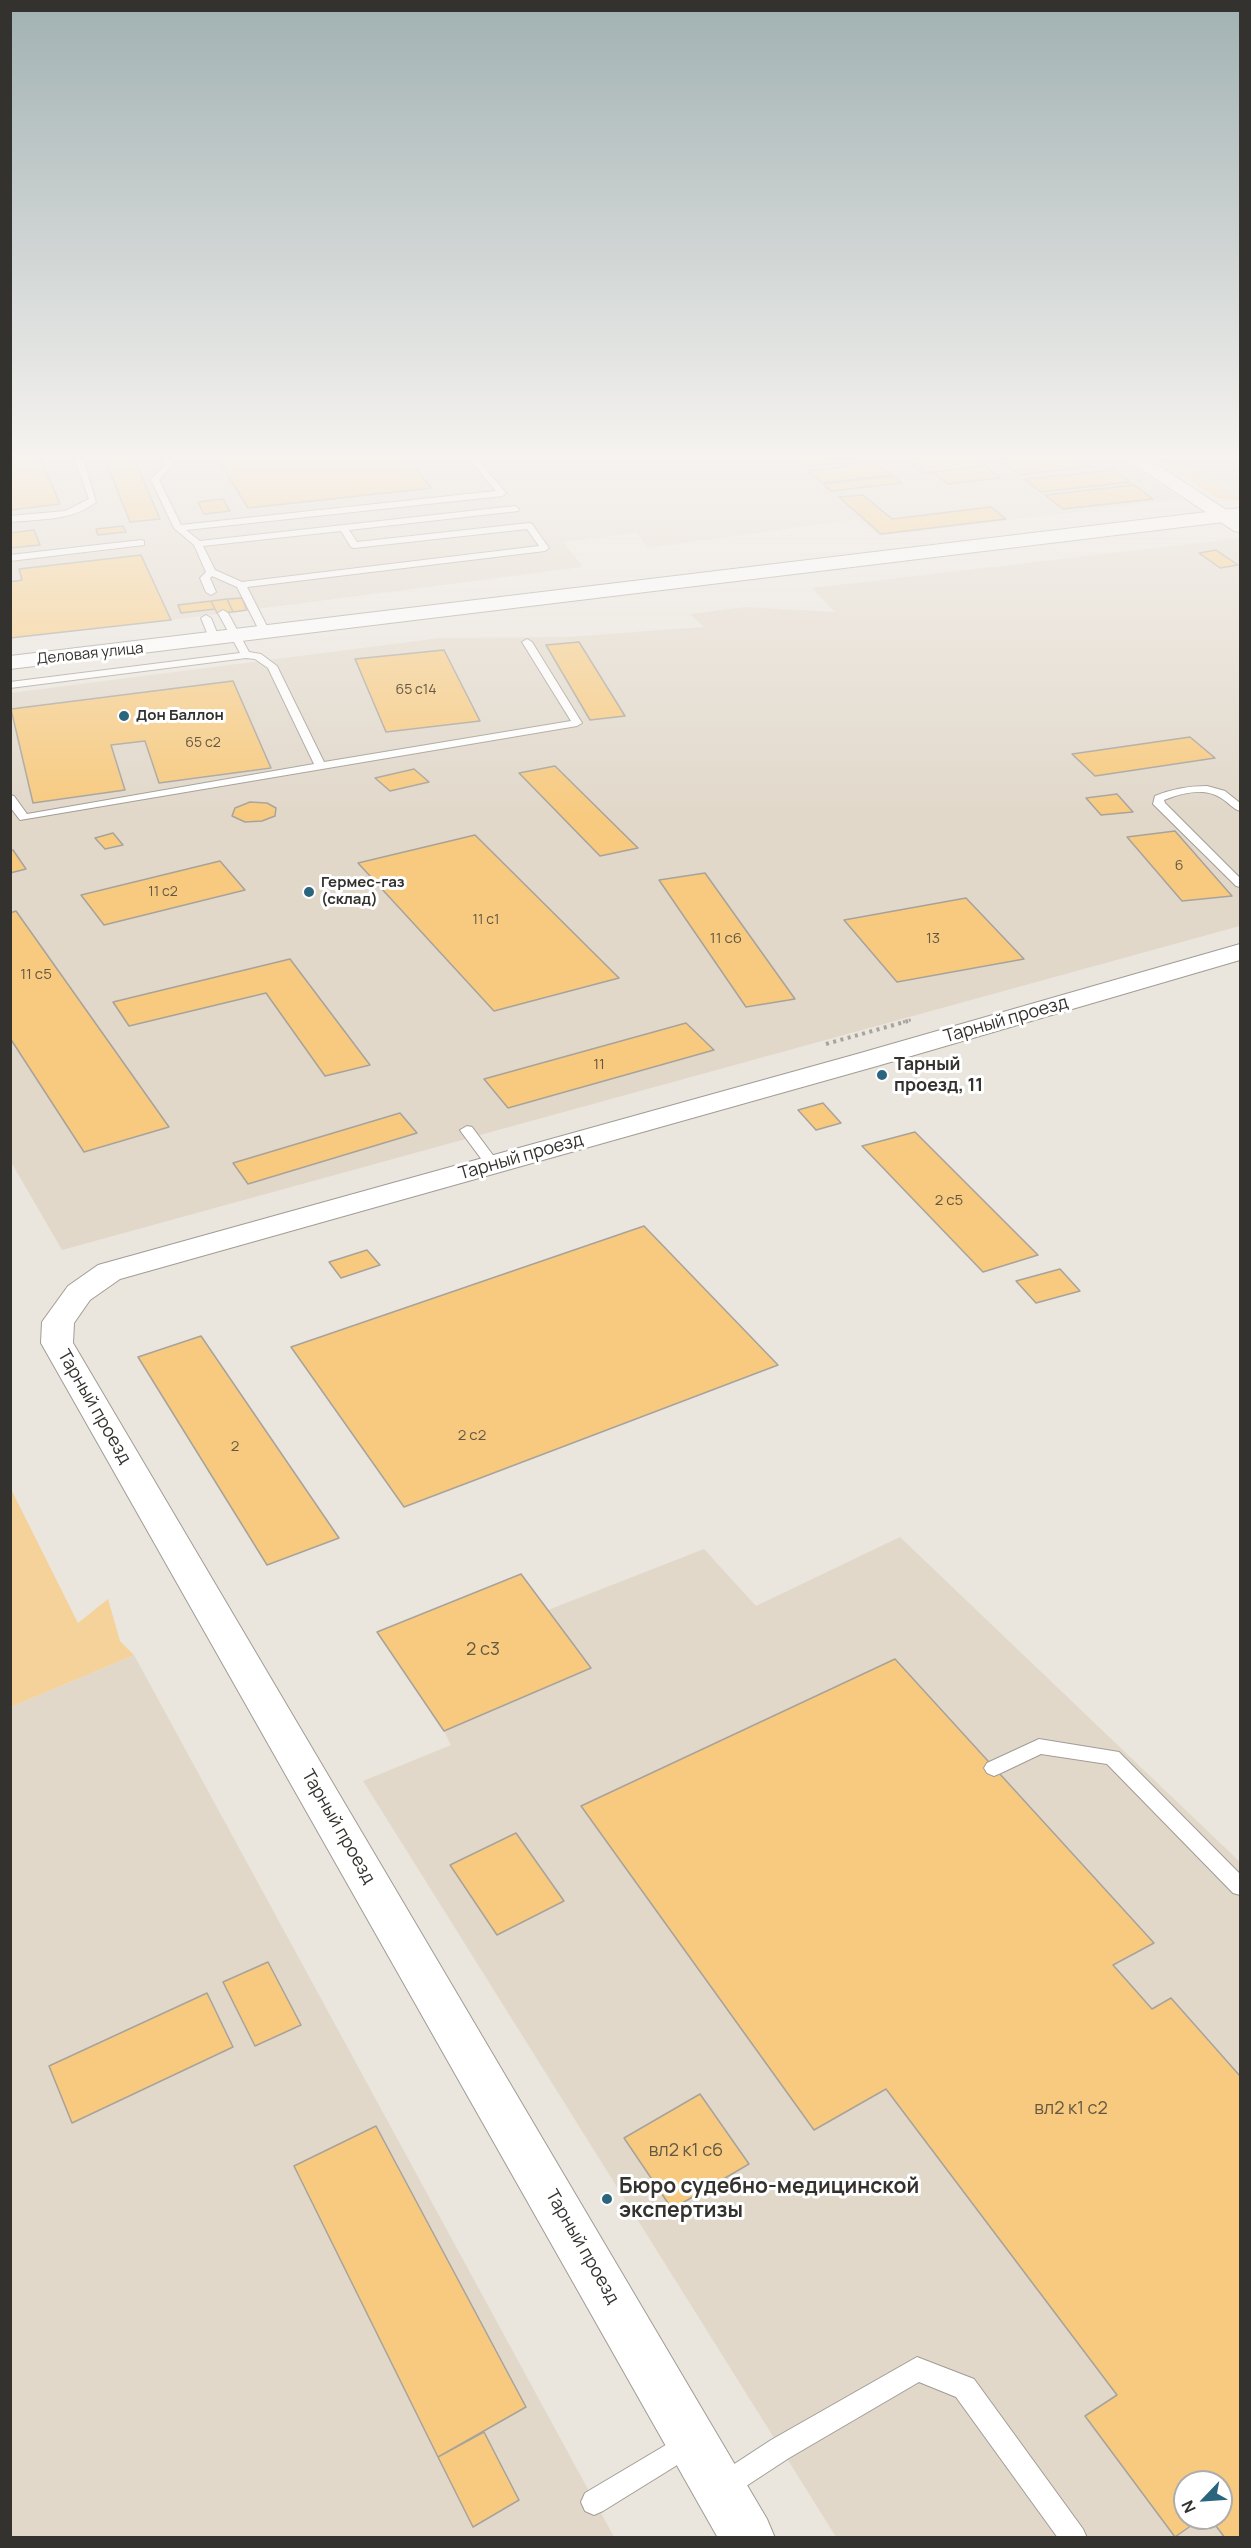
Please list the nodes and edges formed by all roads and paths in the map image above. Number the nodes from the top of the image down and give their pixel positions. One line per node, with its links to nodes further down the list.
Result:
1 (205, 578): 6 (lane)
2 (225, 578): 5 (lane)
3 (299, 578): 5 (lane)
4 (721, 578): 9 (street, Деловая улица)
5 (241, 585): 9 (lane)
6 (211, 592)
7 (223, 613): 10 (lane)
8 (206, 618): 11 (lane)
9 (266, 634): 10 (street, Деловая улица)
10 (236, 638): 11 (street, Деловая улица); 13 (lane)
11 (215, 640): 14 (street, Деловая улица)
12 (527, 642): 16 (lane)
13 (246, 655): 15 (lane); 16 (lane)
14 (10, 663)
15 (10, 686)
16 (320, 766): 17 (lane)
17 (10, 798)
18 (1240, 808): 19 (lane)
19 (1240, 884)
20 (1240, 952): 24 (street, Тарный проезд)
21 (921, 1017): 22 (path)
22 (819, 1046)
23 (467, 1130): 24 (lane)
24 (494, 1165): 27 (street, Тарный проезд)
25 (994, 1768): 26 (lane)
26 (1240, 1887)
27 (693, 2441): 28 (street, Тарный проезд); 29 (lane)
28 (720, 2488): 30 (street, Тарный проезд); 31 (lane)
29 (594, 2502)
30 (748, 2538)
31 (1074, 2538)

